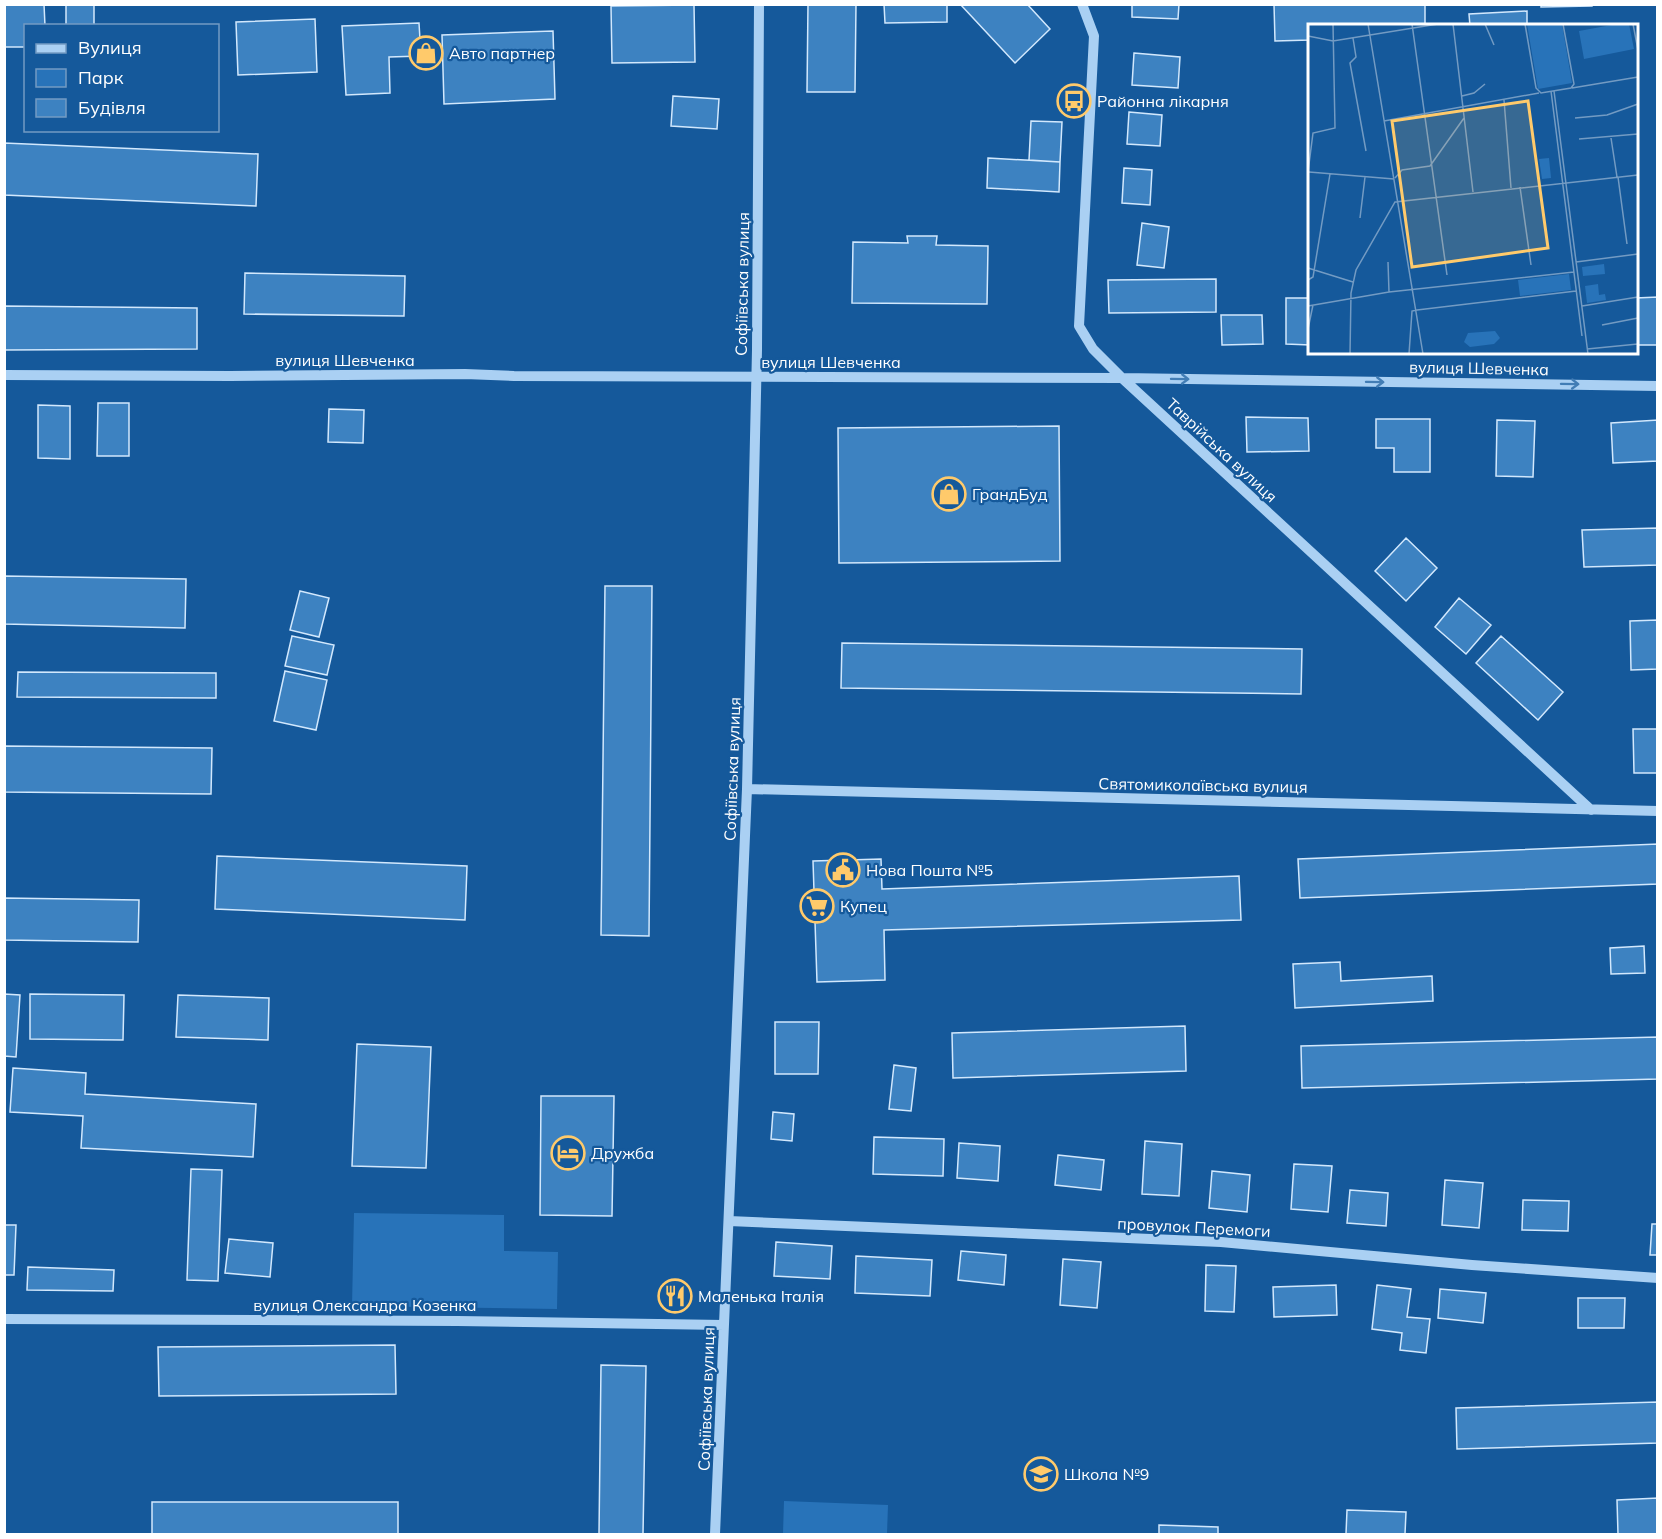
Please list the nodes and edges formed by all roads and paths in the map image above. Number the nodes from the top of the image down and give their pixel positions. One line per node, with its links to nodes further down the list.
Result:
1 (759, 4): 4 (street, Софіївська вулиця)
2 (1082, 4): 5 (street, Таврійська вулиця)
3 (4, 375): 4 (street, вулиця Шевченка)
4 (756, 377): 5 (street, вулиця Шевченка); 7 (street, Софіївська вулиця)
5 (1122, 378): 6 (street, вулиця Шевченка, one-way to 6); 8 (street, Таврійська вулиця)
6 (1658, 386)
7 (747, 789): 8 (street, Святомиколаївська вулиця); 10 (street, Софіївська вулиця)
8 (1591, 810): 9 (street, Святомиколаївська вулиця)
9 (1658, 811)
10 (729, 1221): 11 (street, провулок Перемоги); 13 (street, Софіївська вулиця)
11 (1658, 1278)
12 (4, 1318): 13 (street, вулиця Олександра Козенка)
13 (724, 1325): 14 (street, Софіївська вулиця)
14 (716, 1534)

